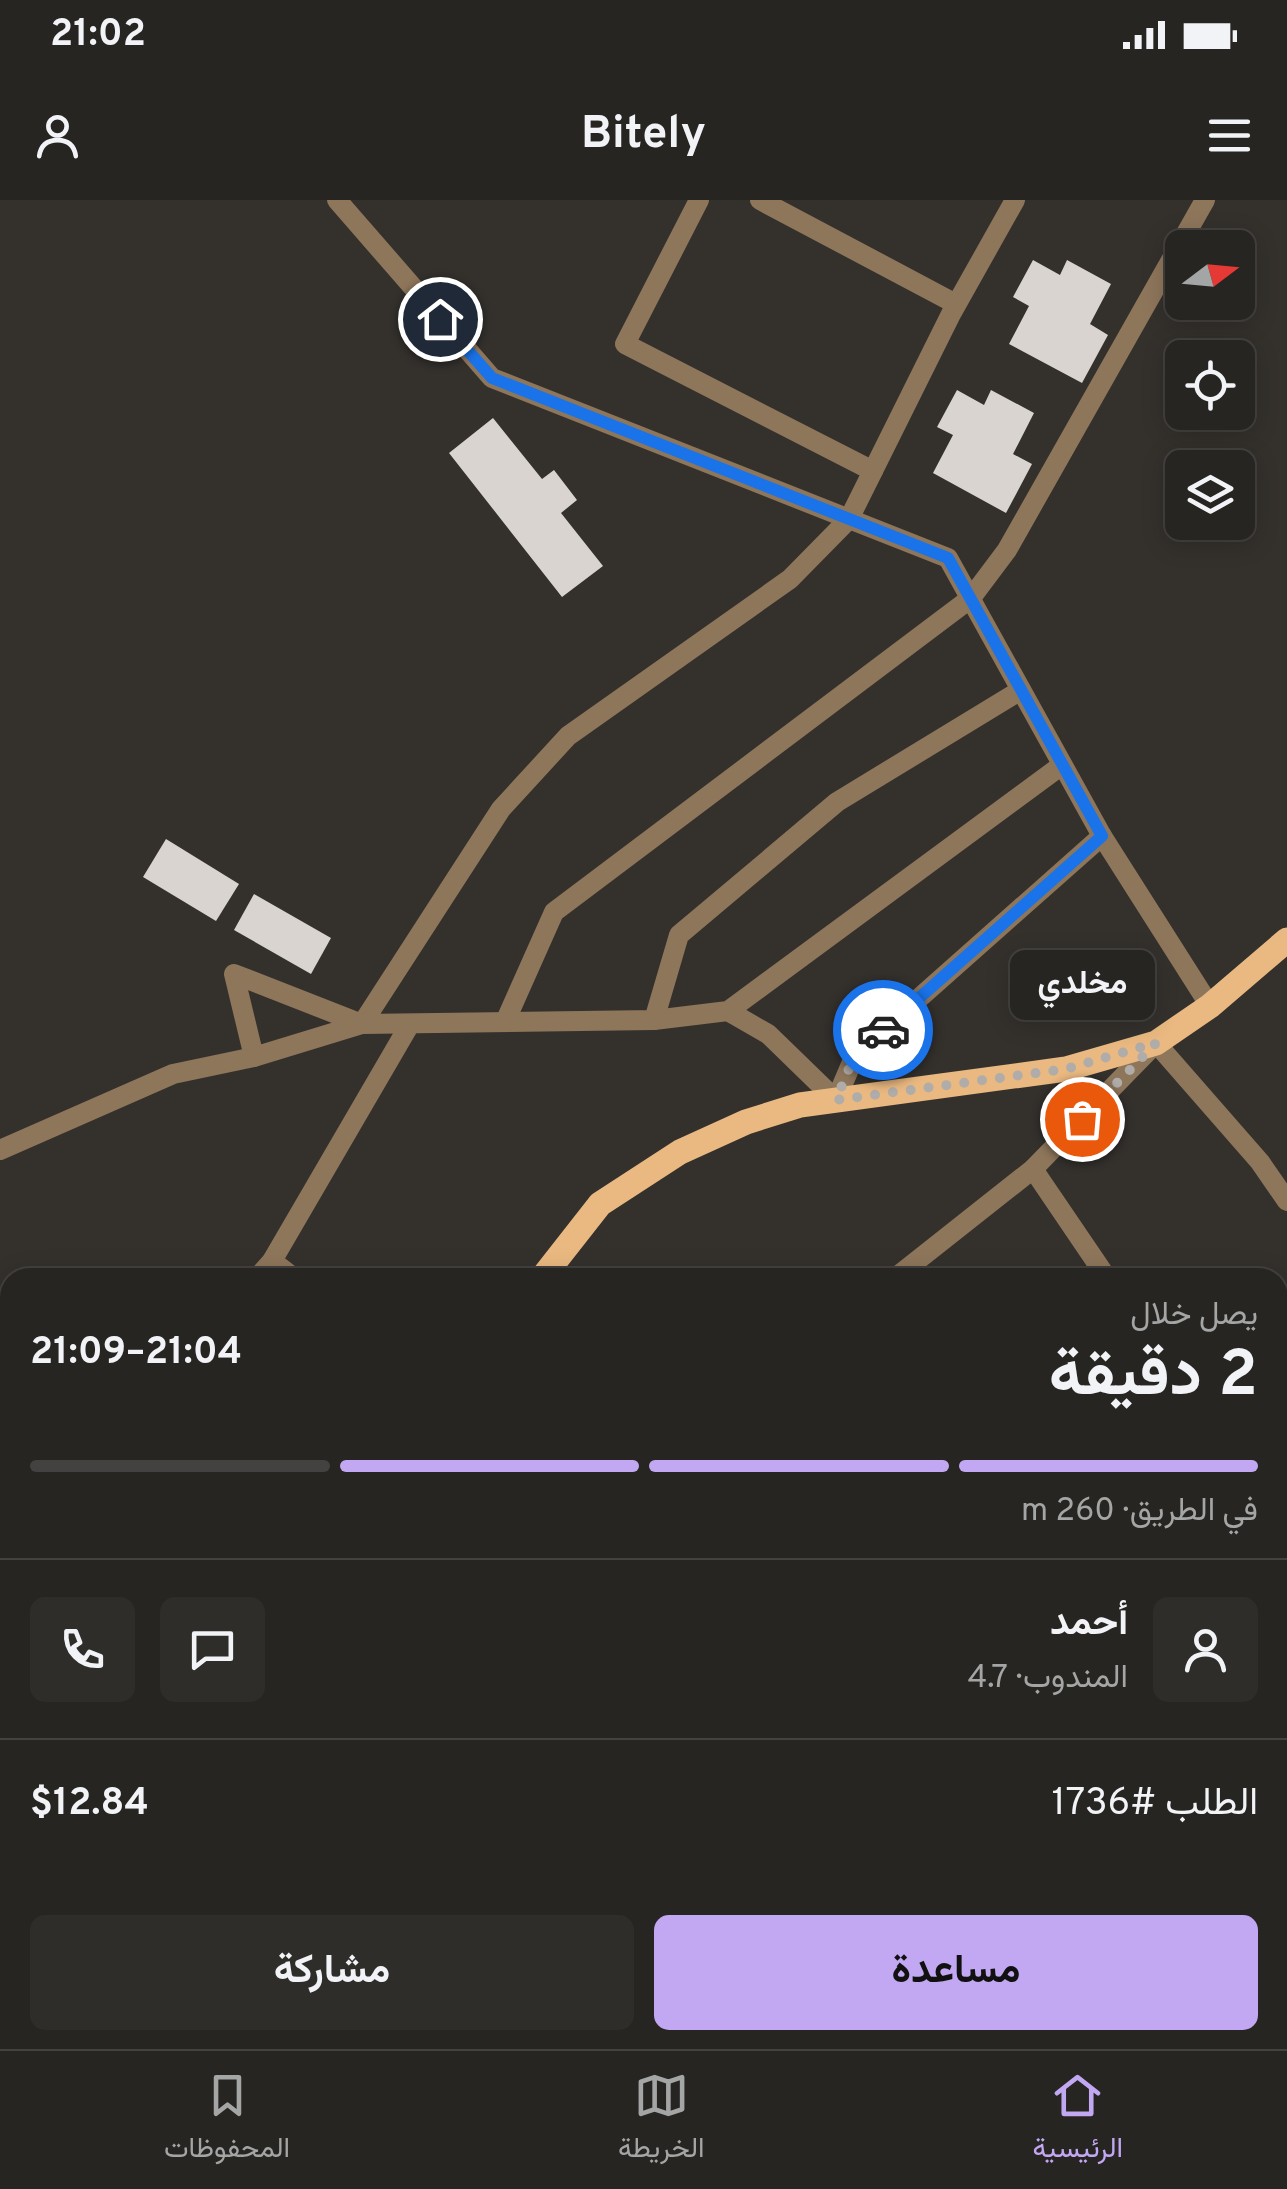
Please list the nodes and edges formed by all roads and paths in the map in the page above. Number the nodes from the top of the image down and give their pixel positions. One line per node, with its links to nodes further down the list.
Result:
1 (337, 200): 8 (street)
2 (699, 200): 7 (street)
3 (760, 200): 6 (street)
4 (1015, 200): 6 (street)
5 (1205, 200): 9 (street)
6 (956, 304): 7 (street)
7 (872, 471): 8 (street)
8 (849, 519): 9 (street); 18 (street)
9 (971, 598): 10 (street); 17 (street)
10 (1022, 690): 11 (street); 16 (street)
11 (1062, 765): 12 (street); 15 (street)
12 (1102, 836): 14 (street); 22 (street)
13 (1287, 940): 14 (main road)
14 (1210, 1006): 20 (main road)
15 (728, 1010): 16 (street); 22 (street)
16 (654, 1020): 17 (street)
17 (505, 1022): 19 (street)
18 (362, 1024): 19 (street); 21 (street); 21 (street)
19 (410, 1024): 28 (street)
20 (1156, 1043): 22 (main road); 24 (street); 25 (street)
21 (254, 1057): 23 (street)
22 (836, 1100): 31 (main road)
23 (0, 1150)
24 (1260, 1162): 26 (street); 27 (street)
25 (1032, 1170): 32 (street); 33 (street)
26 (1287, 1174)
27 (1287, 1201)
28 (272, 1261): 29 (street); 30 (street)
29 (266, 1268)
30 (281, 1268)
31 (550, 1268)
32 (908, 1268)
33 (1100, 1268)

